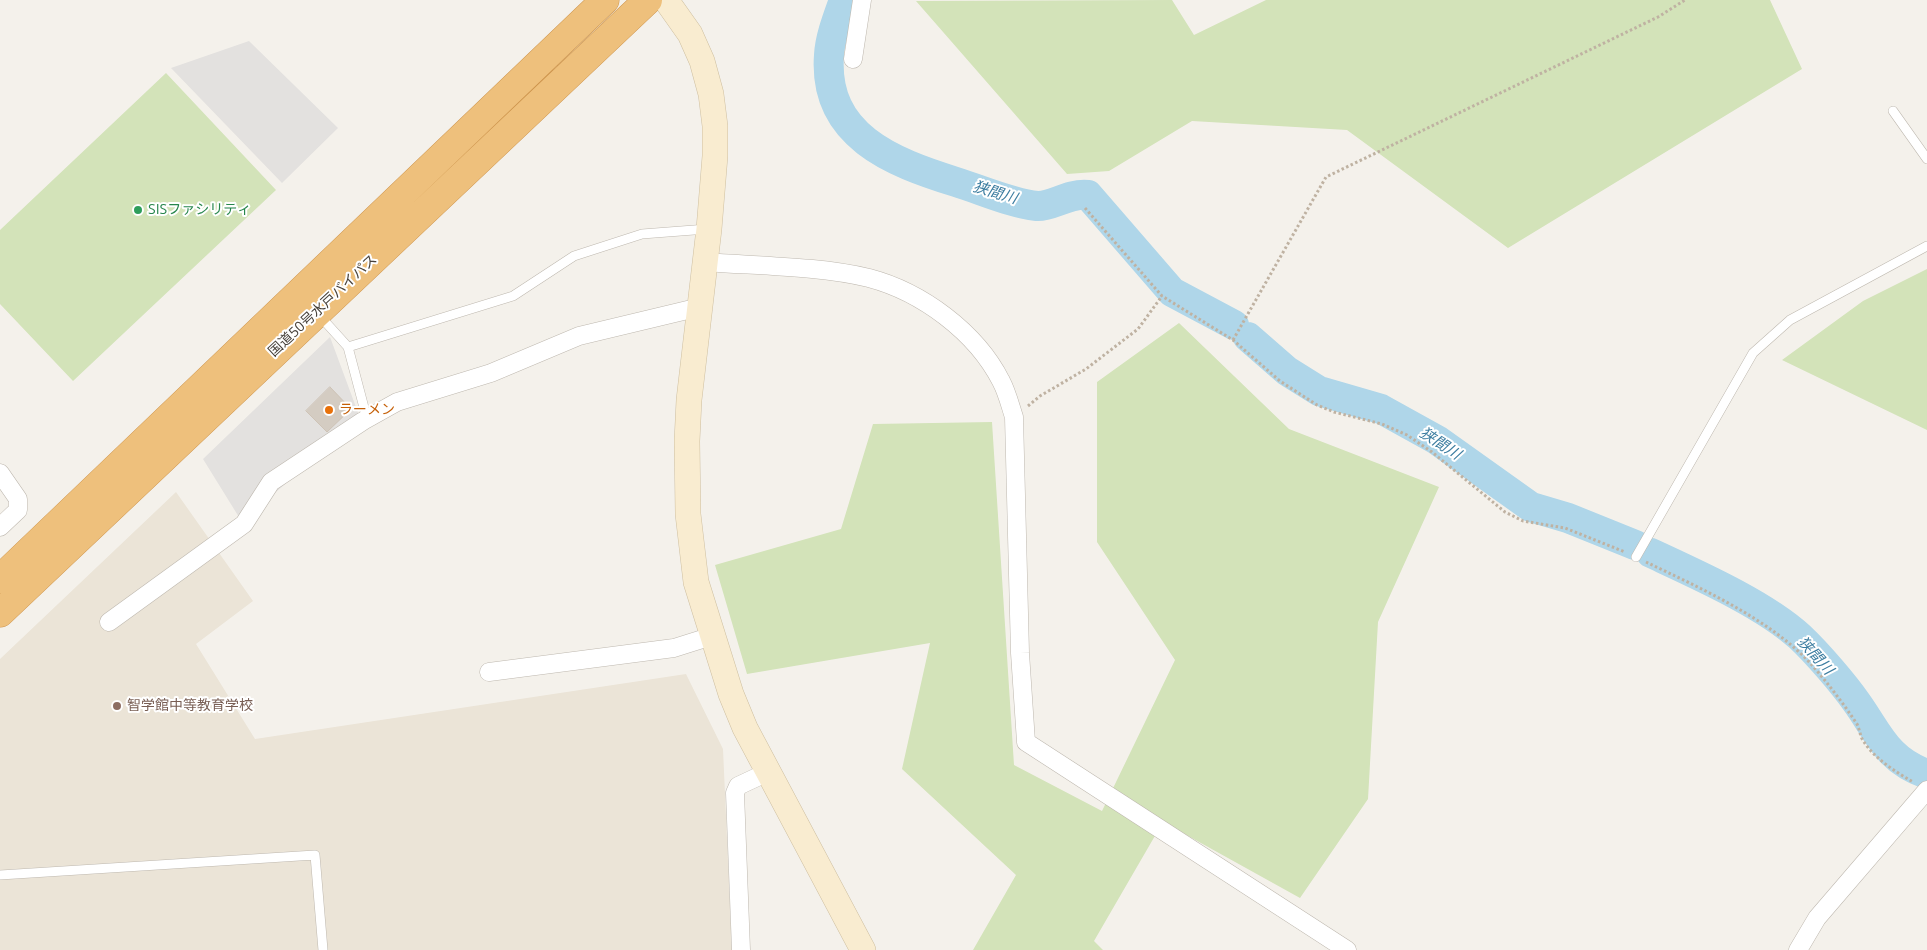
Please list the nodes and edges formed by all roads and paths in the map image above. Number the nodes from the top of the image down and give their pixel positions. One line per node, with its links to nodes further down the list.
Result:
1 (605, 0): 23 (highway, 国道50号水戸バイパス)
2 (648, 0): 15 (highway, 国道50号水戸バイパス)
3 (666, 0): 10 (street)
4 (862, 0): 6 (street)
5 (1685, 0): 16 (path)
6 (853, 59)
7 (1893, 111): 8 (lane)
8 (1927, 159)
9 (1085, 208): 13 (path)
10 (708, 229): 12 (street); 17 (lane)
11 (1927, 246): 22 (lane)
12 (706, 262): 14 (street); 18 (street)
13 (1162, 296): 16 (path); 18 (path)
14 (700, 307): 19 (street); 26 (street)
15 (316, 312): 17 (lane); 24 (highway, 国道50号水戸バイパス)
16 (1233, 340): 22 (path)
17 (348, 347): 19 (lane)
18 (1014, 417): 34 (street)
19 (367, 419): 25 (street)
20 (0, 474): 21 (street)
21 (0, 527)
22 (1636, 558): 29 (path)
23 (0, 578)
24 (0, 613)
25 (109, 622)
26 (712, 636): 27 (street); 28 (street)
27 (489, 672)
28 (768, 772): 32 (street); 33 (street)
29 (1927, 790): 35 (street)
30 (0, 875): 31 (lane)
31 (323, 950)
32 (742, 950)
33 (863, 950)
34 (1347, 950)
35 (1798, 950)

